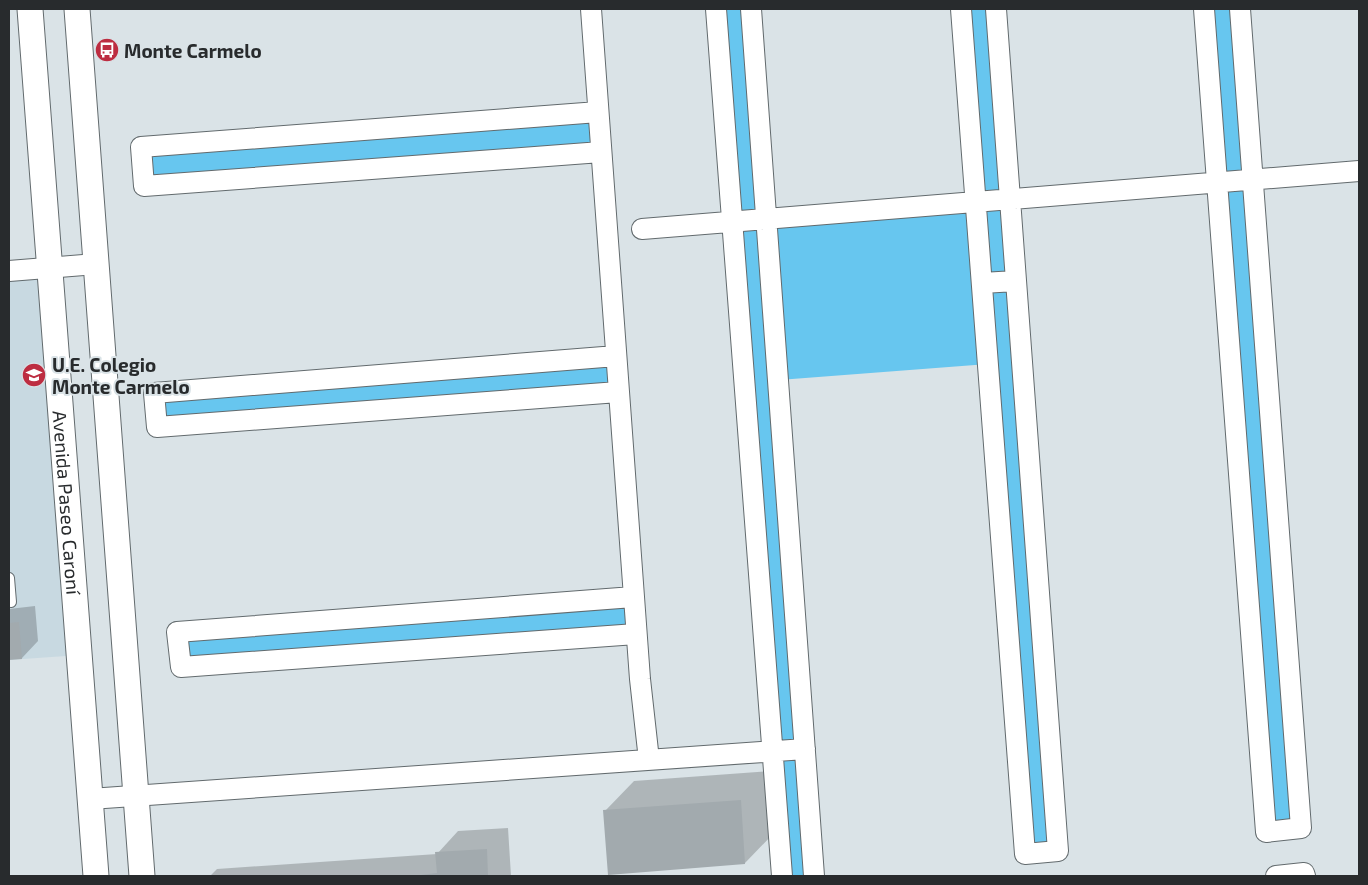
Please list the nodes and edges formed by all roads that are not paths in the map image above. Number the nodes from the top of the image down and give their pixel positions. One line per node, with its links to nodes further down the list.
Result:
1 (30, 9): 21 (street, Avenida Paseo Caroní)
2 (77, 9): 20 (street)
3 (591, 9): 10 (street)
4 (716, 9): 18 (street)
5 (751, 9): 17 (street)
6 (961, 9): 16 (street)
7 (996, 9): 15 (street)
8 (1204, 9): 14 (street)
9 (1240, 9): 13 (street)
10 (598, 112): 11 (street); 11 (street)
11 (601, 152): 25 (street)
12 (1359, 171): 13 (street)
13 (1253, 179): 14 (street); 14 (street)
14 (1216, 182): 15 (street)
15 (1010, 199): 16 (street); 23 (street)
16 (974, 203): 17 (street); 24 (street)
17 (767, 218): 18 (street); 31 (street)
18 (732, 221): 19 (street); 32 (street)
19 (642, 229)
20 (96, 264): 21 (street); 34 (street)
21 (50, 268): 22 (street); 35 (street, Avenida Paseo Caroní)
22 (9, 271)
23 (1016, 281): 24 (street); 24 (street)
24 (982, 283)
25 (616, 356): 26 (street); 26 (street)
26 (618, 392): 28 (street)
27 (9, 578): 29 (lane)
28 (634, 597): 30 (street); 30 (street)
29 (9, 600)
30 (636, 634): 33 (street)
31 (805, 749): 32 (street); 39 (street)
32 (773, 752): 33 (street); 38 (street)
33 (649, 760): 34 (street)
34 (136, 795): 35 (street); 37 (street)
35 (90, 799): 36 (street, Avenida Paseo Caroní)
36 (96, 876)
37 (142, 876)
38 (782, 876)
39 (814, 876)
40 (1276, 876): 41 (street)
41 (1304, 876)

